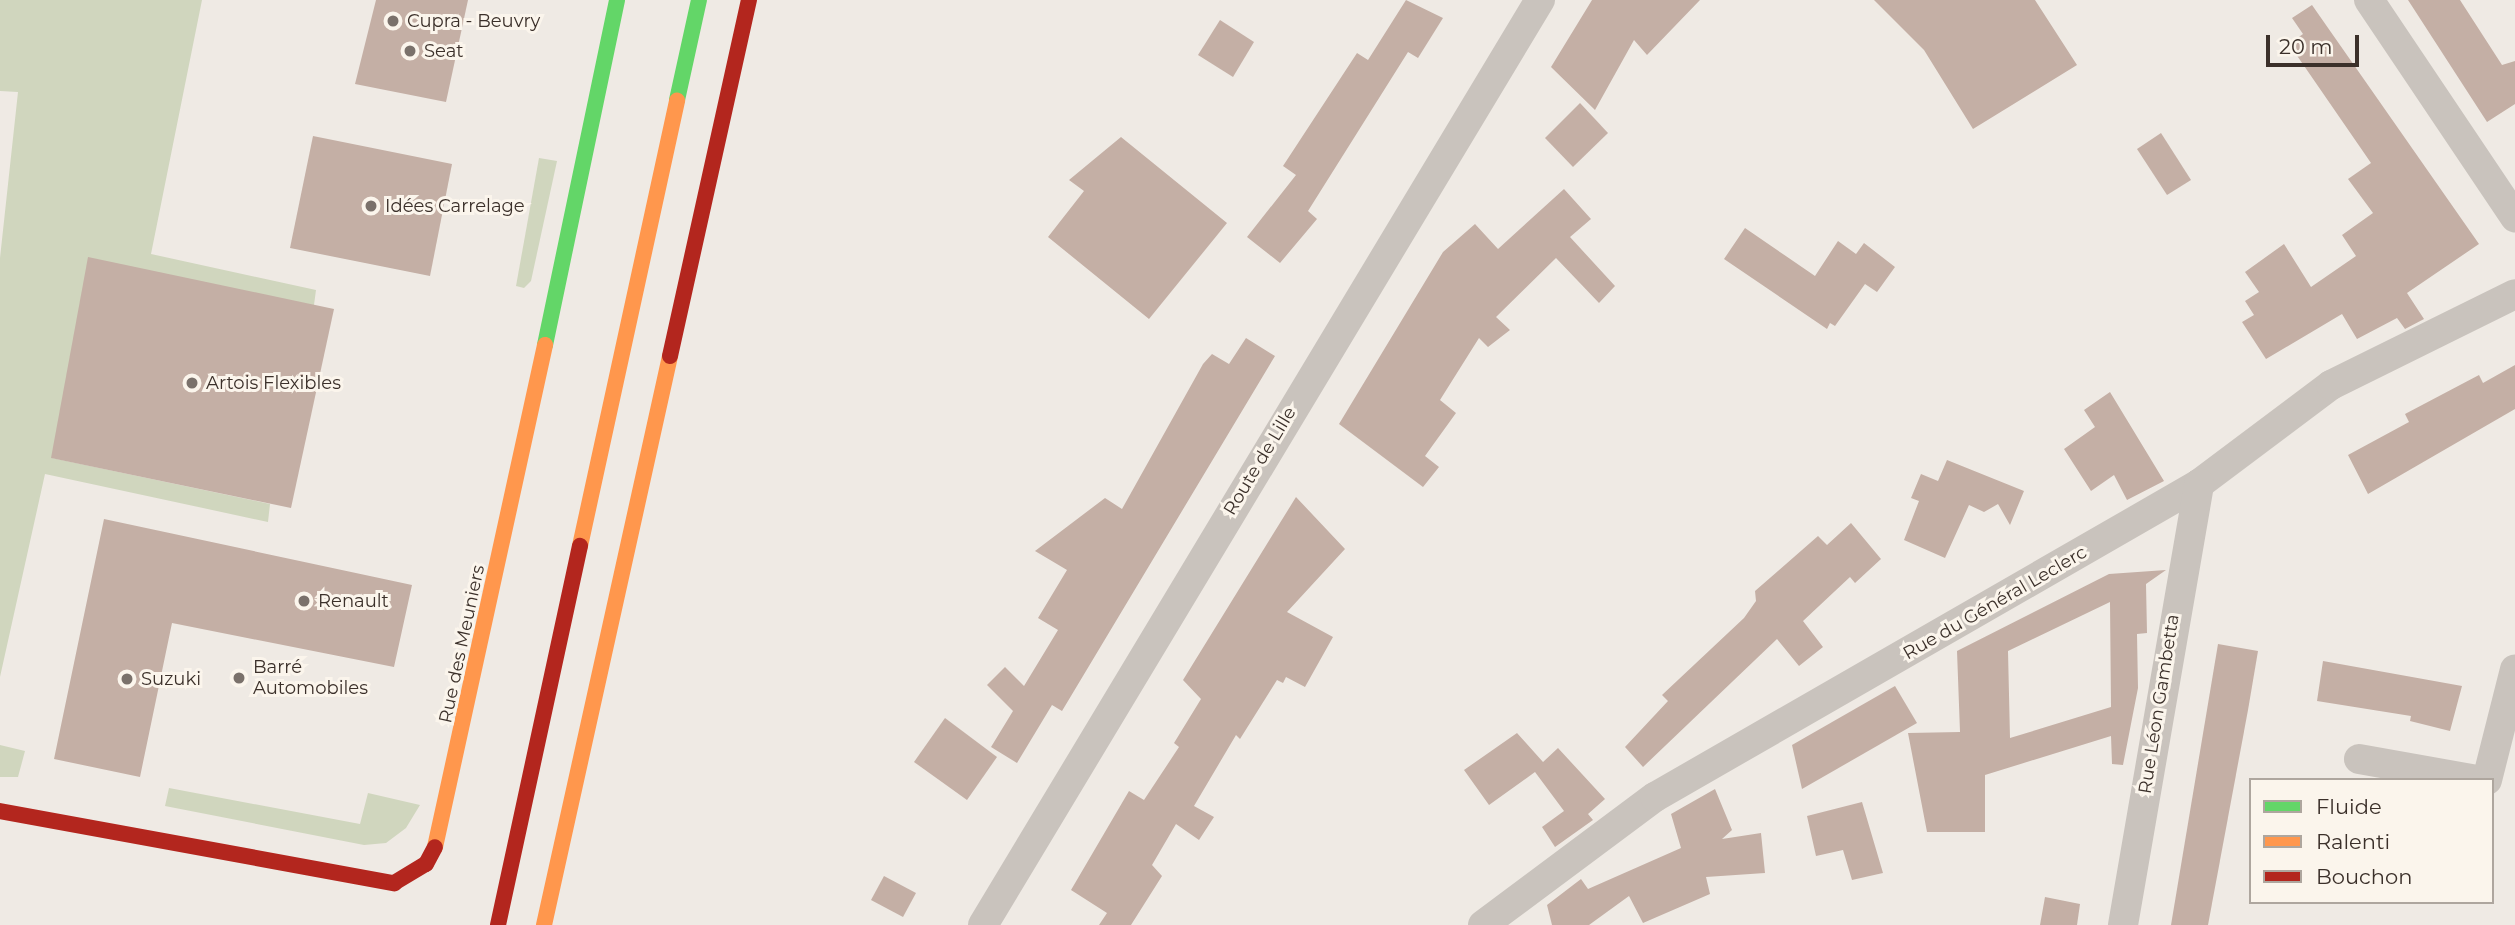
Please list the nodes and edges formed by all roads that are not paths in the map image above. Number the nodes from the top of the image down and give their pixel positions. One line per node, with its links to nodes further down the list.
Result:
1 (617, 0): 13 (main road, Rue des Meuniers)
2 (699, 0): 14 (main road)
3 (749, 0): 15 (main road)
4 (1540, 0): 16 (street, Route de Lille)
5 (2369, 0): 6 (street)
6 (2515, 217)
7 (2515, 294): 8 (street, Rue du Général Leclerc)
8 (2199, 484): 17 (street, Rue du Général Leclerc); 18 (street, Rue Léon Gambetta)
9 (2515, 669): 12 (street)
10 (2359, 759): 11 (street)
11 (2466, 778)
12 (2488, 778)
13 (0, 811)
14 (498, 925)
15 (544, 925)
16 (983, 925)
17 (1483, 925)
18 (2123, 925)

